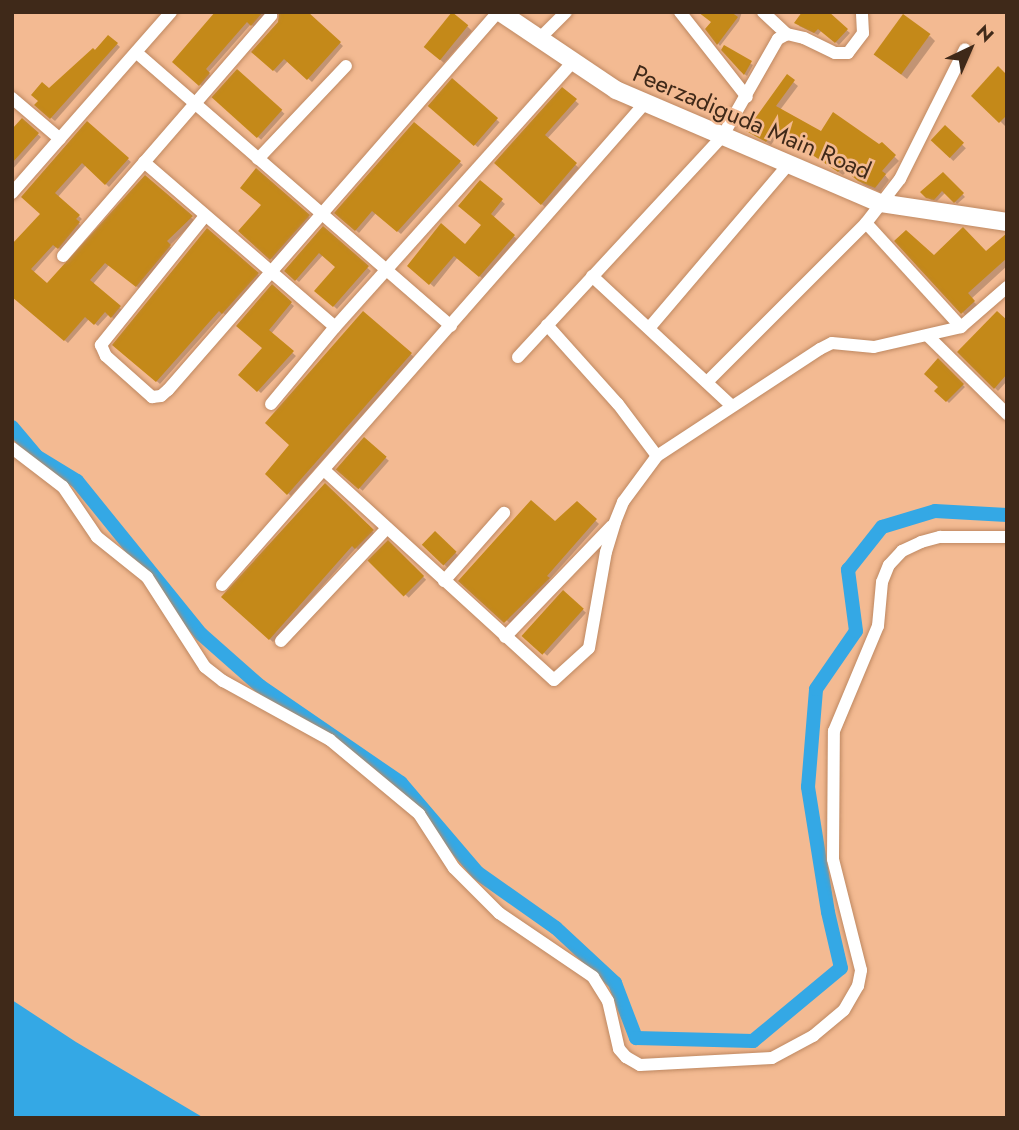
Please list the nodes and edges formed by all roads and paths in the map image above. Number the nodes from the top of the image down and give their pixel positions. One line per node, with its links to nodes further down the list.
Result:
1 (171, 12): 11 (street)
2 (499, 12): 9 (street, Peerzadiguda Main Road); 25 (street)
3 (566, 12): 9 (street)
4 (680, 12): 14 (street)
5 (763, 12): 8 (street)
6 (862, 12): 8 (street)
7 (271, 16): 16 (street)
8 (787, 34): 14 (street)
9 (539, 40): 12 (street, Peerzadiguda Main Road)
10 (965, 49): 24 (street)
11 (137, 53): 16 (street); 19 (street)
12 (572, 63): 17 (street, Peerzadiguda Main Road); 30 (street)
13 (346, 66): 20 (street)
14 (747, 97): 18 (street)
15 (12, 98): 19 (street)
16 (195, 103): 20 (street); 21 (street)
17 (645, 103): 18 (street, Peerzadiguda Main Road); 35 (street)
18 (722, 137): 22 (street, Peerzadiguda Main Road); 32 (street)
19 (60, 139): 23 (street)
20 (258, 159): 25 (street)
21 (144, 162): 26 (street); 29 (street)
22 (788, 165): 24 (street, Peerzadiguda Main Road); 37 (street)
23 (12, 193)
24 (880, 203): 27 (street, Peerzadiguda Main Road); 28 (street)
25 (322, 212): 30 (street); 31 (street)
26 (205, 216): 31 (street); 31 (street)
27 (1007, 222)
28 (866, 223): 38 (street); 41 (street)
29 (63, 256)
30 (387, 270): 35 (street); 36 (street)
31 (268, 272): 36 (street)
32 (592, 276): 34 (street); 37 (street)
33 (1007, 287): 38 (street)
34 (547, 325): 40 (street); 46 (street)
35 (452, 326): 47 (street)
36 (335, 327): 42 (street)
37 (650, 327): 41 (street)
38 (961, 327): 39 (street)
39 (929, 337): 43 (street); 44 (street)
40 (518, 357)
41 (708, 382): 43 (street)
42 (271, 404)
43 (731, 405): 46 (street)
44 (1007, 414)
45 (12, 448): 51 (street)
46 (657, 456): 49 (street)
47 (324, 470): 50 (street); 53 (street)
48 (504, 513): 52 (street)
49 (615, 522): 54 (street); 54 (street)
50 (387, 528): 52 (street); 55 (street)
51 (1007, 537)
52 (444, 580): 54 (street)
53 (222, 585)
54 (505, 637)
55 (281, 640)

